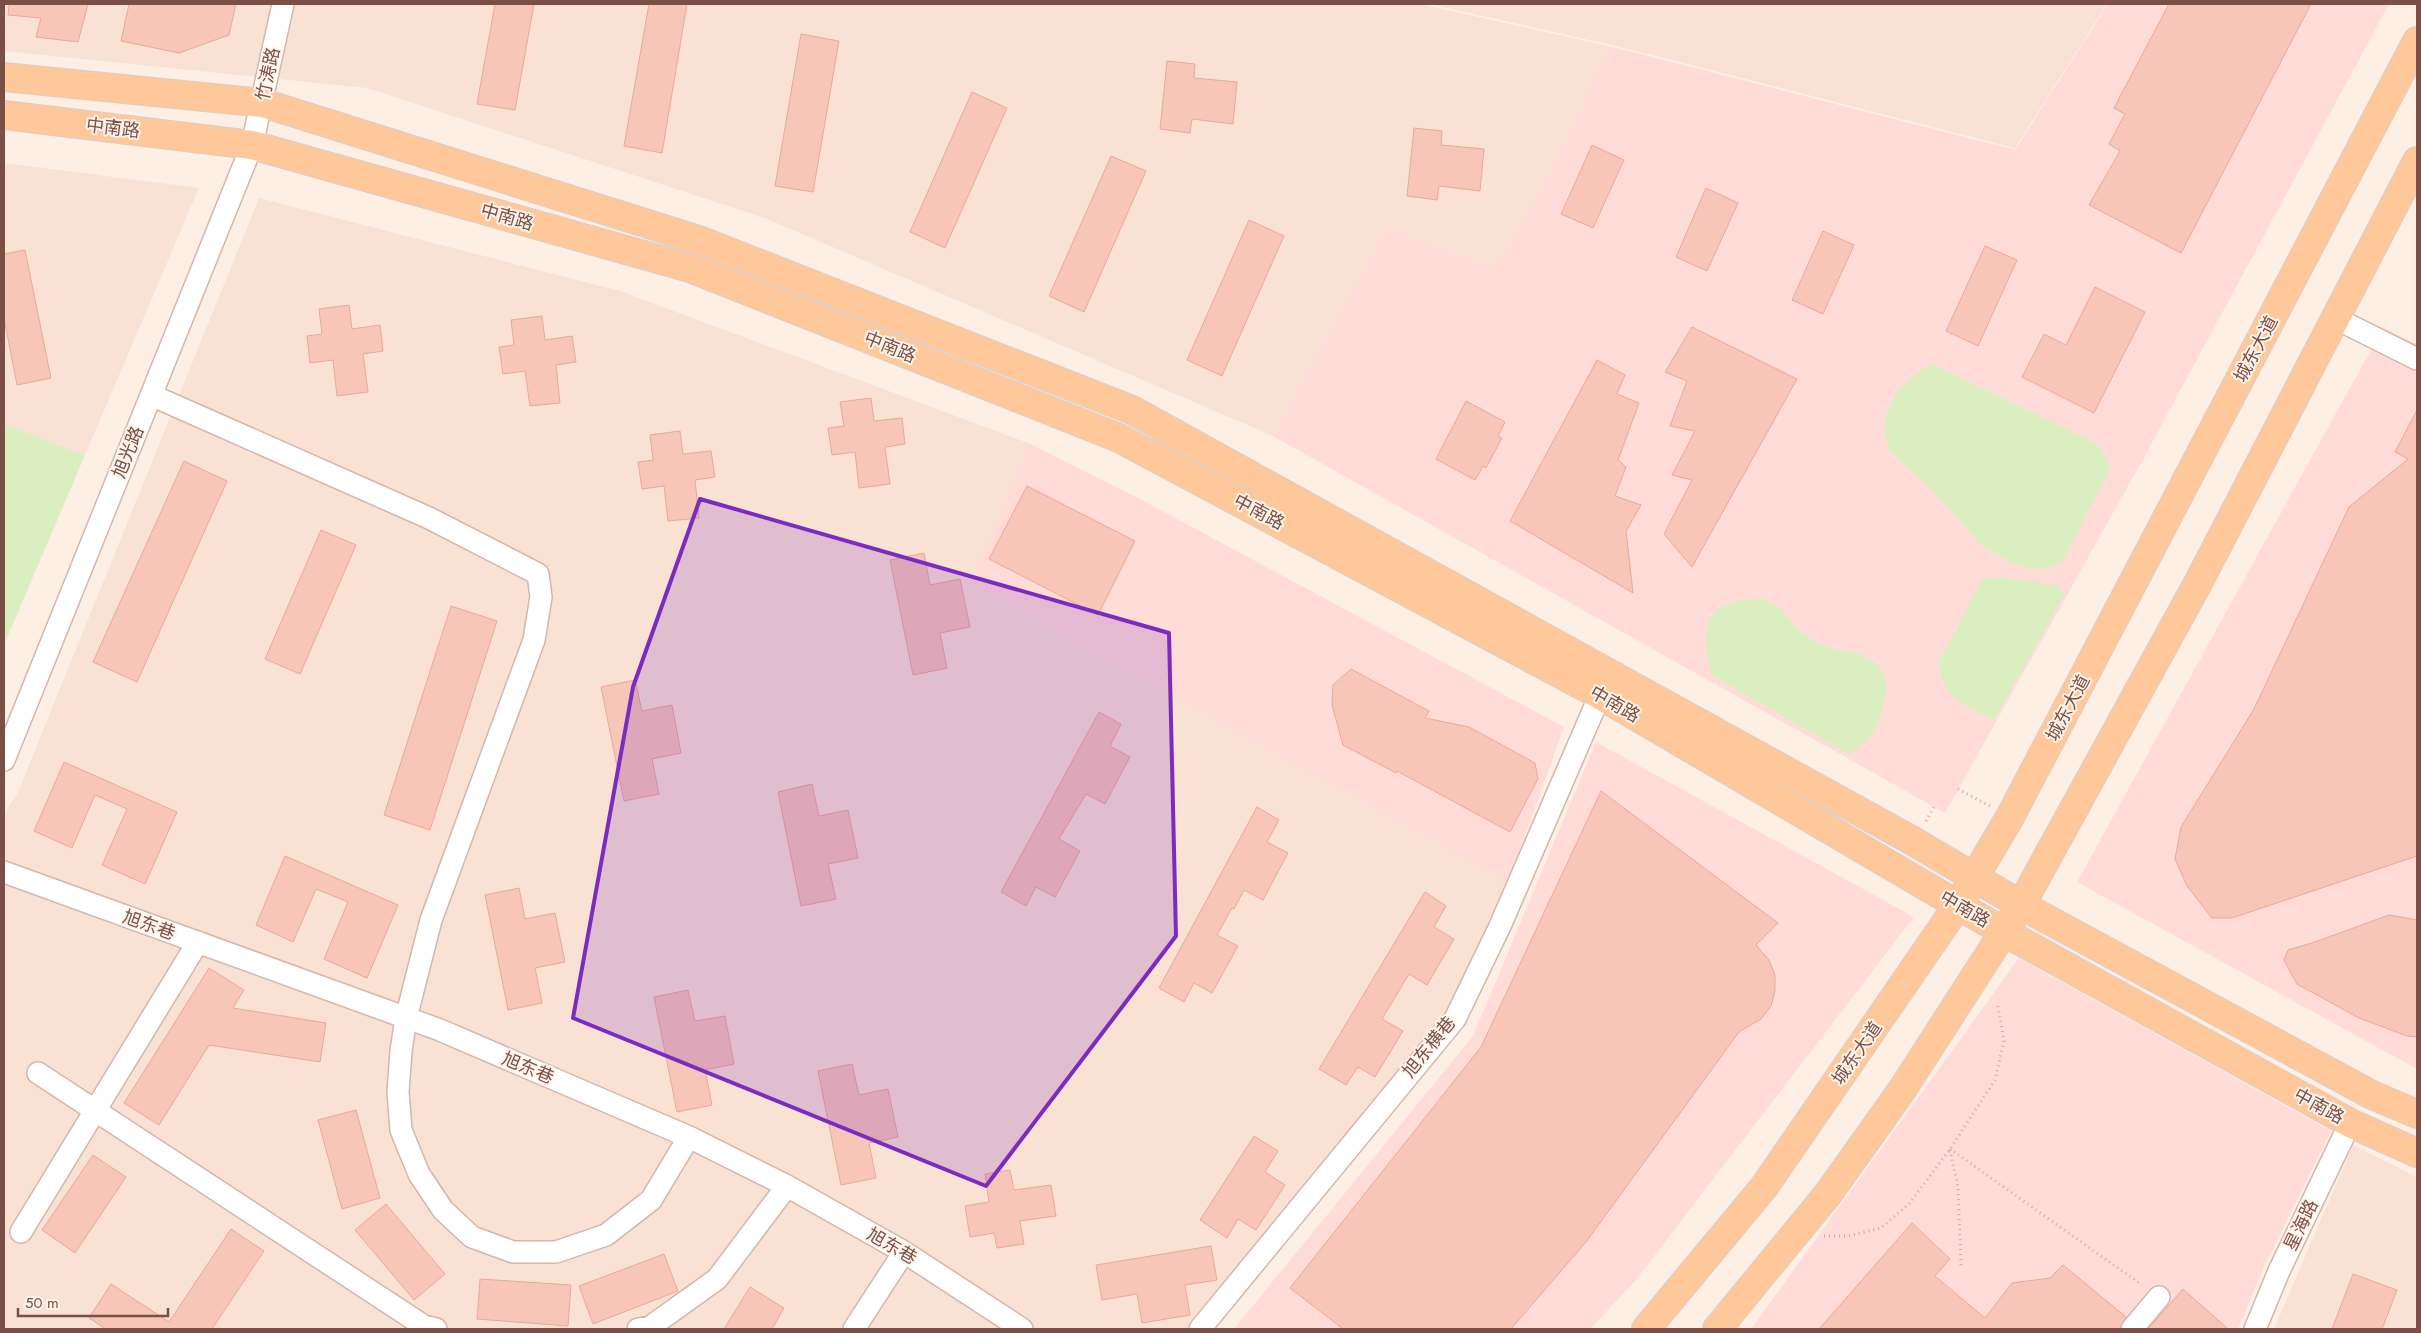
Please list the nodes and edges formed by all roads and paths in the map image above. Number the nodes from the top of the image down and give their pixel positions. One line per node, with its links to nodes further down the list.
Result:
1 (283, 4): 4 (street, 竹涛路)
2 (2417, 41): 14 (main road, 城东大道)
3 (4, 77): 4 (main road, 中南路)
4 (262, 103): 6 (street, 竹涛路); 16 (main road, 中南路)
5 (4, 116): 6 (main road, 中南路)
6 (252, 145): 10 (street, 旭光路); 11 (main road, 中南路)
7 (2417, 162): 8 (main road)
8 (2335, 318): 9 (street); 18 (main road)
9 (2417, 359)
10 (151, 395): 12 (street, 旭光路); 22 (street)
11 (1600, 695): 17 (main road, 中南路); 40 (street, 旭东横巷)
12 (4, 760)
13 (1958, 789): 14 (path)
14 (2010, 817): 16 (main road, 城东大道)
15 (4, 872): 20 (street, 旭东巷)
16 (1975, 878): 17 (main road, 城东大道); 18 (main road, 中南路)
17 (1958, 905): 19 (main road, 中南路); 41 (main road, 城东大道)
18 (2021, 905): 19 (main road); 25 (main road, 中南路)
19 (2004, 932): 26 (main road, 中南路); 32 (main road)
20 (198, 942): 22 (street, 旭东巷); 24 (street)
21 (1998, 1006): 28 (path)
22 (406, 1018): 27 (street, 旭东巷); 27 (street)
23 (38, 1074): 24 (street)
24 (96, 1110): 31 (street); 37 (street)
25 (2417, 1114)
26 (2350, 1123): 29 (main road, 中南路); 44 (street, 星海路)
27 (688, 1137): 30 (street, 旭东巷)
28 (1950, 1149): 32 (path); 34 (path); 35 (path)
29 (2417, 1153)
30 (787, 1186): 33 (street, 旭东巷); 36 (street)
31 (21, 1232)
32 (1793, 1236): 42 (main road)
33 (904, 1252): 38 (street); 39 (street, 旭东巷)
34 (1961, 1267)
35 (2159, 1297): 43 (street)
36 (646, 1328)
37 (436, 1329)
38 (854, 1329)
39 (1022, 1329)
40 (1200, 1329)
41 (1646, 1329)
42 (1717, 1329)
43 (2132, 1329)
44 (2255, 1329)

